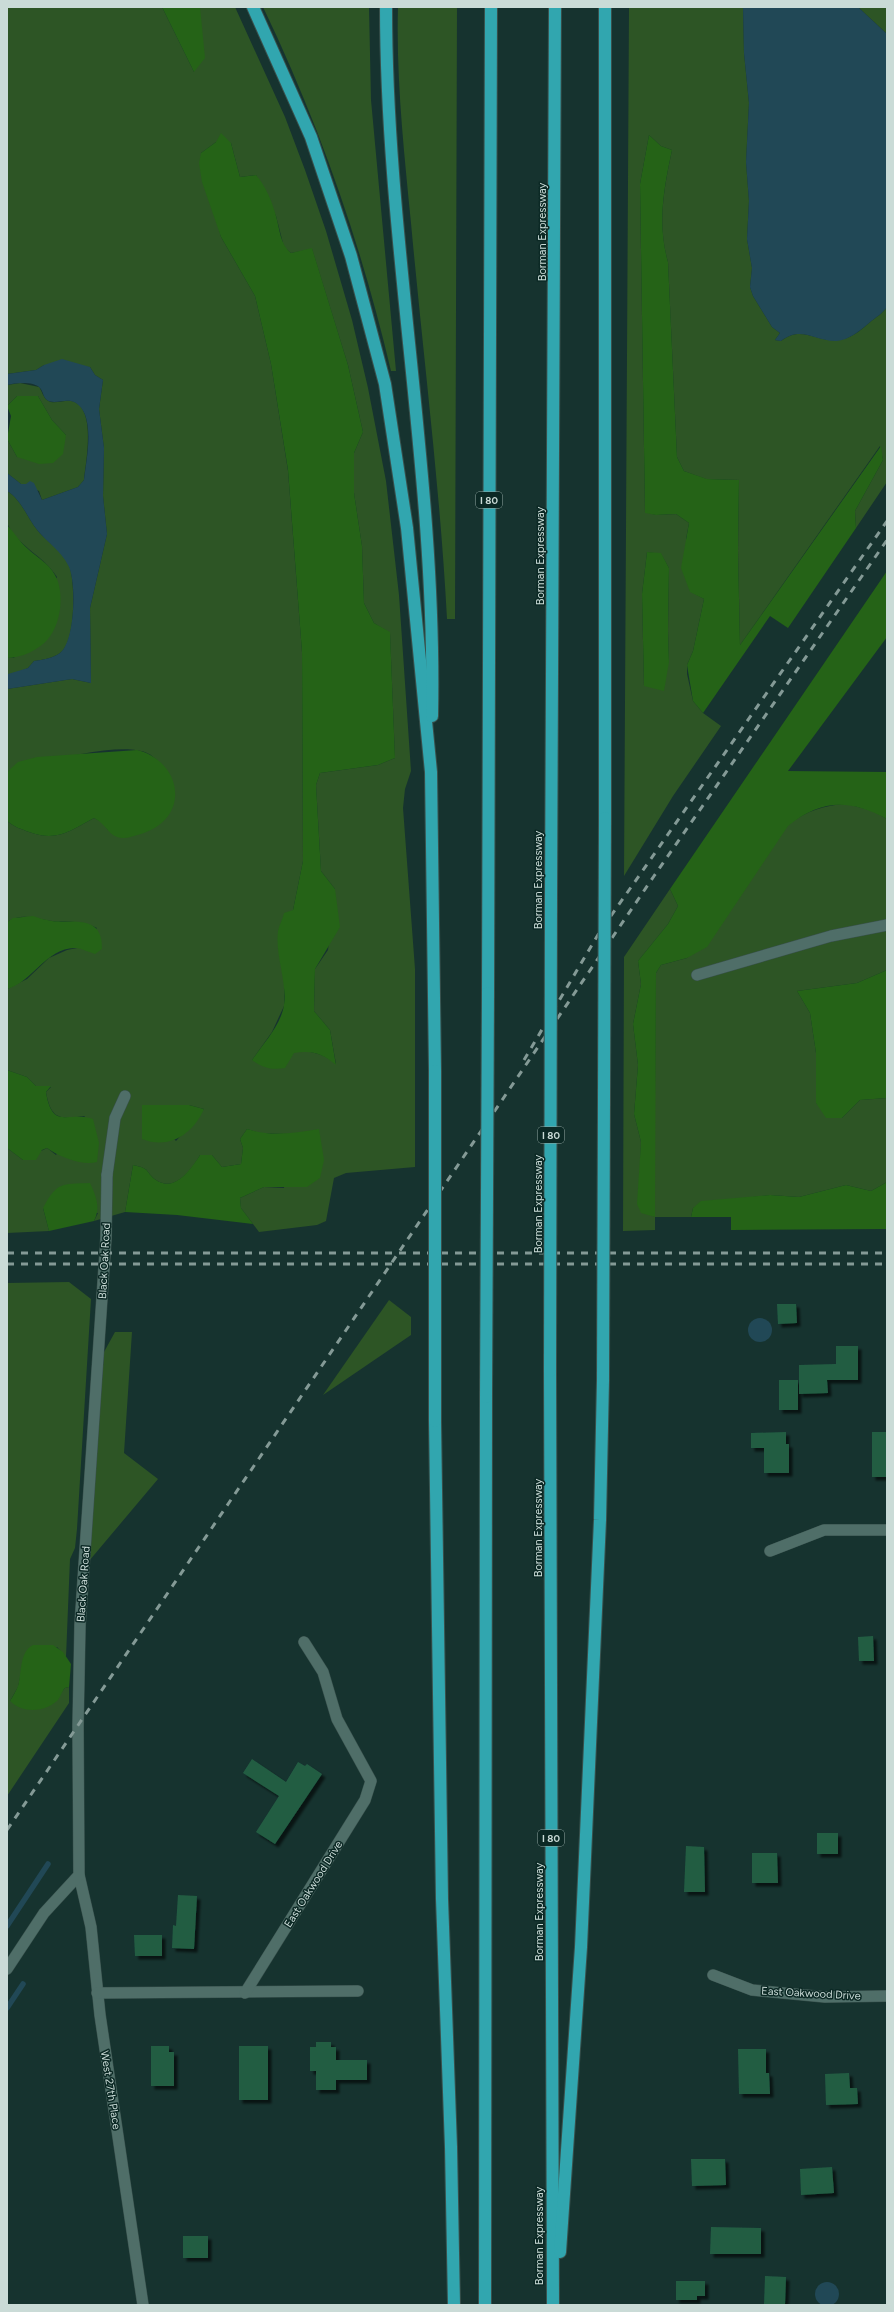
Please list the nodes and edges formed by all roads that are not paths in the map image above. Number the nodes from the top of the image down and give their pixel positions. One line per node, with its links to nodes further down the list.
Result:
1 (253, 7): 6 (highway)
2 (386, 7): 6 (highway)
3 (491, 7): 22 (highway, I 80, bridge)
4 (555, 7): 23 (highway, Borman Expressway / I 80, bridge)
5 (605, 7): 24 (highway, bridge)
6 (431, 772): 21 (highway, bridge)
7 (887, 925): 8 (street)
8 (697, 975)
9 (125, 1096): 13 (street, Black Oak Road)
10 (887, 1530): 11 (street)
11 (770, 1551)
12 (304, 1642): 18 (street, East Oakwood Drive)
13 (79, 1875): 14 (street); 17 (street, West 27th Place)
14 (7, 1968)
15 (713, 1976): 19 (street, East Oakwood Drive)
16 (358, 1991): 18 (street)
17 (97, 1993): 18 (street); 20 (street, West 27th Place)
18 (245, 1993)
19 (887, 1996)
20 (143, 2305)
21 (454, 2305)
22 (485, 2305)
23 (552, 2305)
24 (556, 2305)

